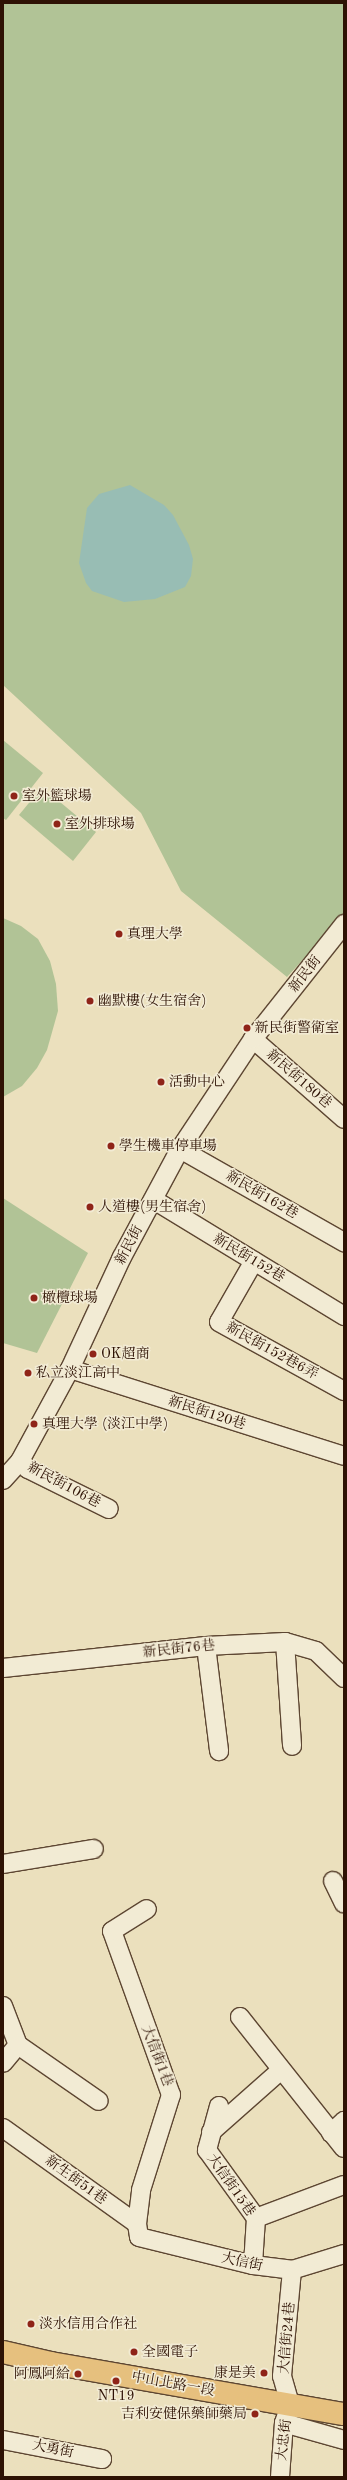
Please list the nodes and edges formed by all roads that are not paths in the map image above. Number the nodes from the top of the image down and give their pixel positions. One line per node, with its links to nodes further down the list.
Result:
1 (344, 924): 2 (street, 新民街)
2 (253, 1039): 3 (street, 新民街180巷); 4 (street, 新民街)
3 (344, 1119)
4 (180, 1149): 5 (street, 新民街); 6 (street, 新民街162巷)
5 (154, 1200): 7 (street, 新民街152巷); 9 (street, 新民街)
6 (344, 1242)
7 (254, 1261): 8 (street, 新民街152巷); 10 (street, 新民街152巷6弄)
8 (344, 1316)
9 (70, 1369): 11 (street, 新民街120巷); 12 (street, 新民街)
10 (344, 1391)
11 (344, 1456)
12 (20, 1461): 13 (street, 新民街); 14 (street, 新民街106巷)
13 (3, 1480)
14 (109, 1509)
15 (285, 1642): 16 (street, 新民街76巷); 18 (street, 新民街76巷); 19 (street)
16 (206, 1646): 17 (street, 新民街76巷); 20 (street)
17 (3, 1668)
18 (344, 1678)
19 (292, 1746)
20 (219, 1751)
21 (94, 1849): 22 (street)
22 (3, 1864)
23 (332, 1881): 24 (street)
24 (344, 1904)
25 (147, 1909): 39 (street, 大信街1巷)
26 (4, 2006): 28 (street)
27 (240, 2017): 30 (street)
28 (18, 2045): 29 (street); 31 (street)
29 (3, 2063)
30 (280, 2071): 33 (street); 35 (street)
31 (99, 2101)
32 (218, 2106): 35 (street, 大信街15巷)
33 (338, 2127): 36 (street)
34 (3, 2128): 39 (street, 新生街51巷)
35 (211, 2132): 38 (street, 大信街15巷)
36 (344, 2148)
37 (344, 2186): 38 (street)
38 (256, 2218): 41 (street, 大信街15巷)
39 (138, 2231): 41 (street, 大信街)
40 (344, 2254): 42 (street, 大信街)
41 (253, 2265): 42 (street, 大信街)
42 (292, 2270): 45 (street, 大信街24巷)
43 (3, 2352): 45 (main road, 中山北路一段)
44 (344, 2411): 45 (main road, 中山北路一段)
45 (287, 2413): 47 (street); 49 (street, 大忠街)
46 (3, 2440): 48 (street, 大勇街)
47 (344, 2440)
48 (102, 2459)
49 (280, 2477)

